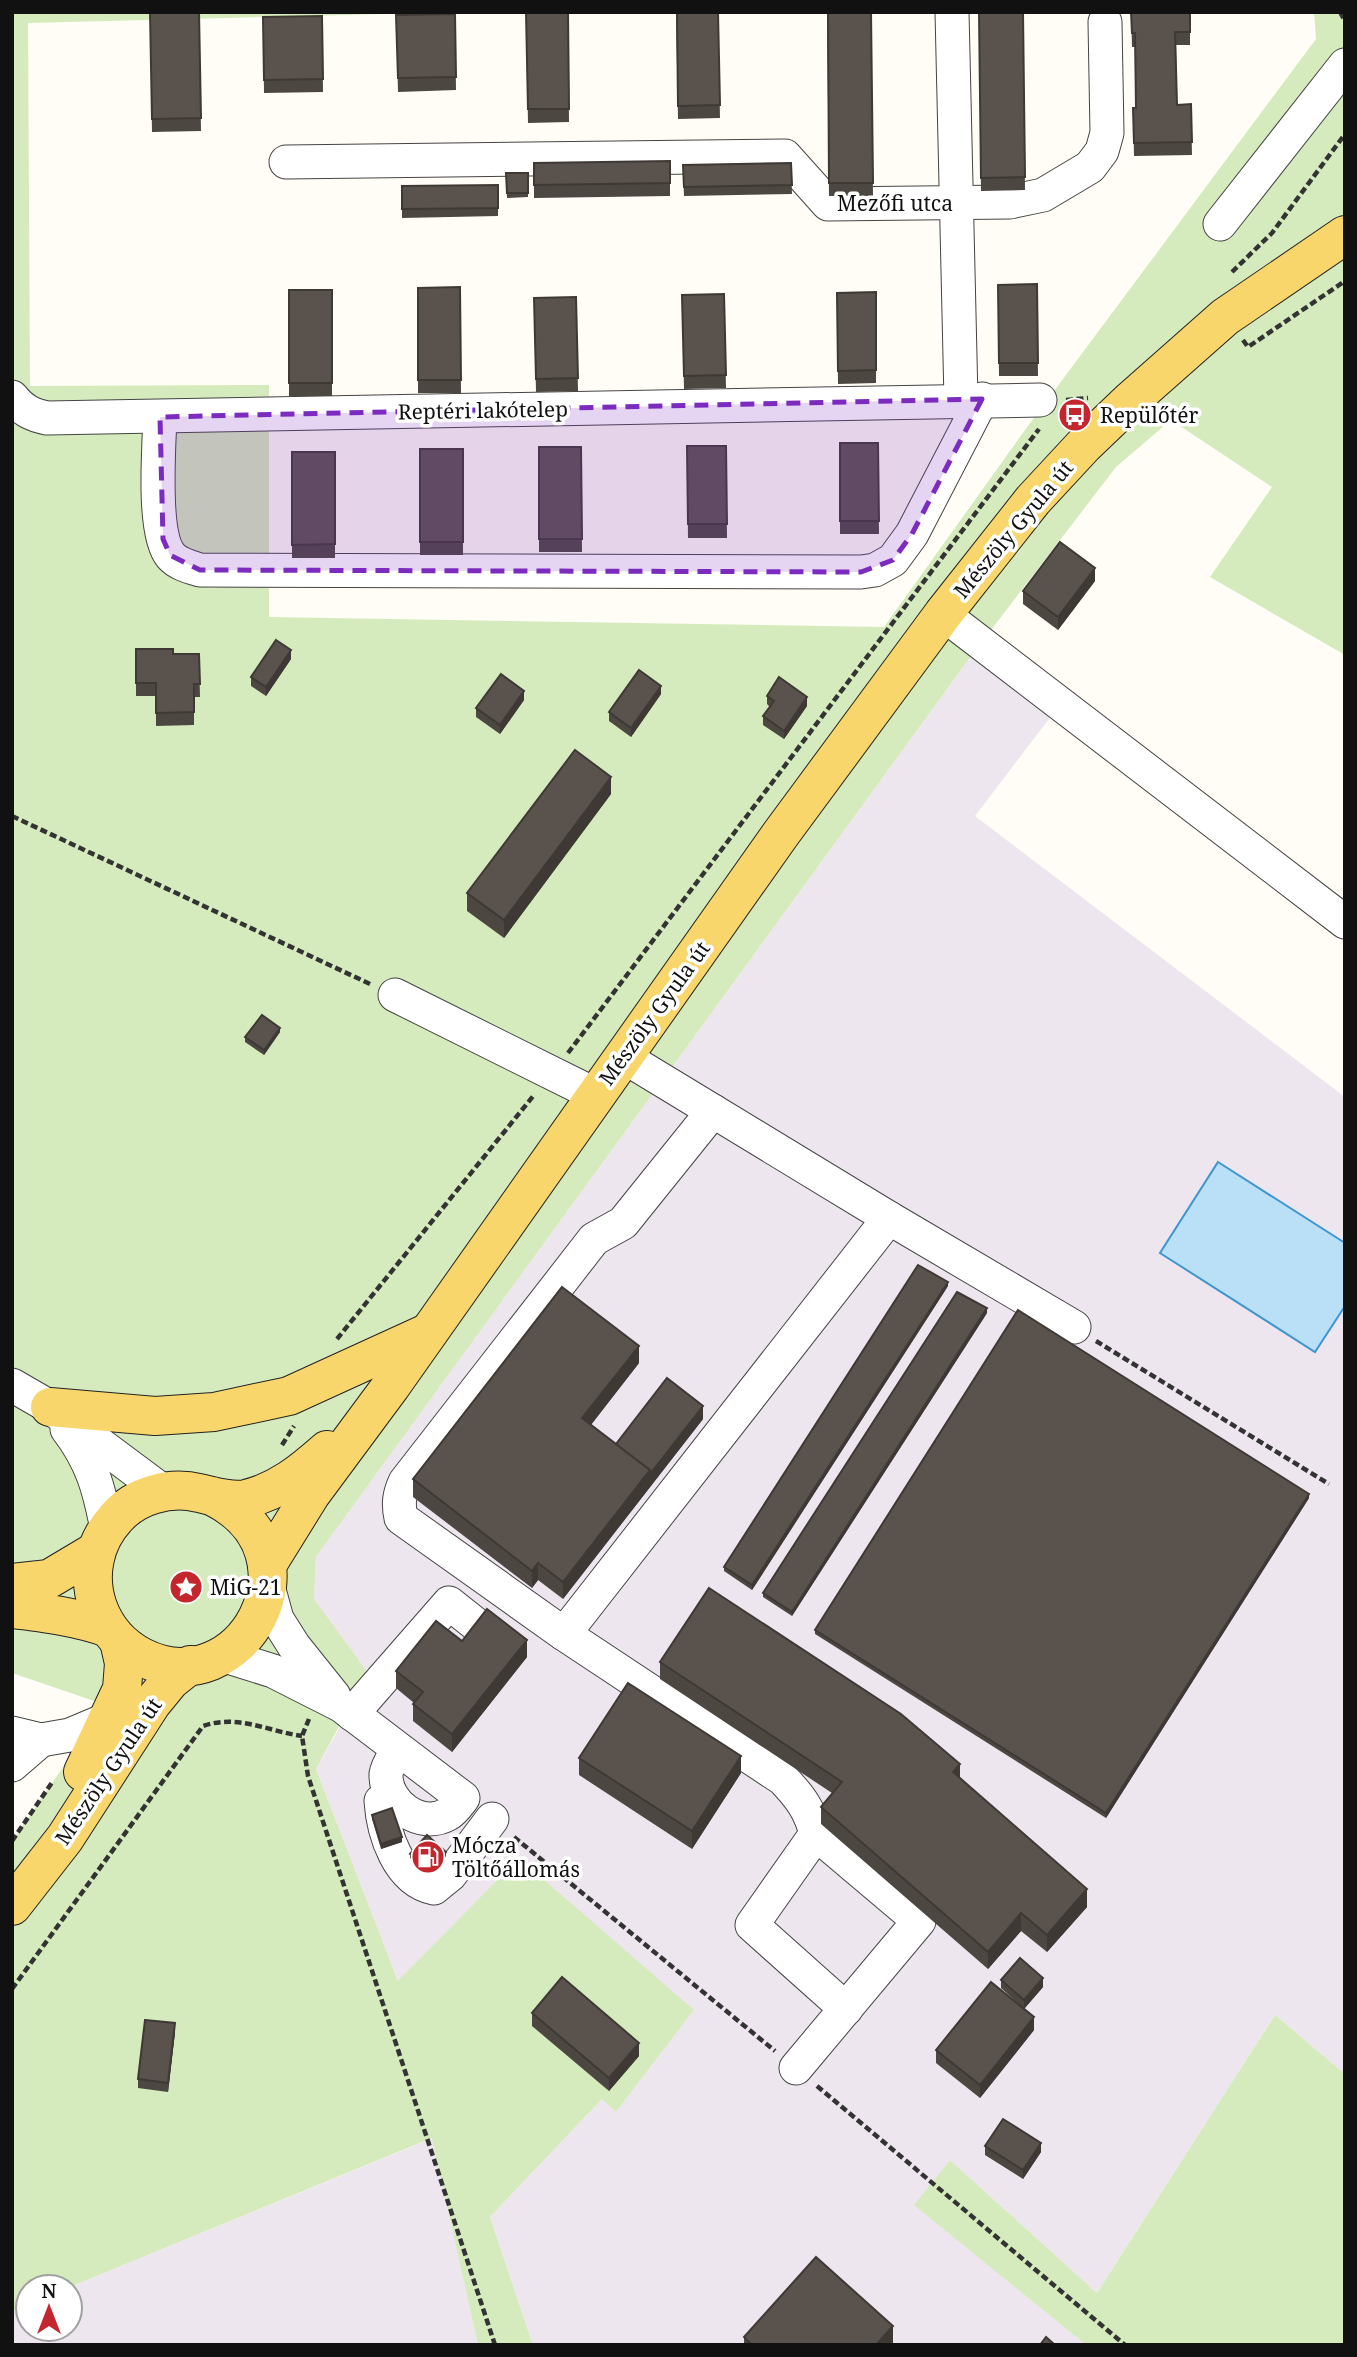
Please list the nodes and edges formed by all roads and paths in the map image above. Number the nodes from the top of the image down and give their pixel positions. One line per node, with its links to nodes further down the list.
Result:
1 (952, 12): 8 (street)
2 (1340, 12): 3 (path)
3 (1345, 21)
4 (1105, 22): 8 (street, Mezőfi utca)
5 (1345, 65): 9 (street)
6 (1345, 134): 11 (path)
7 (286, 162): 8 (street, Mezőfi utca)
8 (957, 203): 15 (street)
9 (1220, 225)
10 (1345, 235): 18 (main road, Mészöly Gyula út)
11 (1228, 276)
12 (1345, 281): 13 (path)
13 (1248, 347)
14 (12, 397): 17 (street, Reptéri lakótelep)
15 (972, 400): 16 (street, Reptéri lakótelep); 17 (street, Reptéri lakótelep); 17 (street)
16 (1040, 400)
17 (160, 417)
18 (943, 614): 20 (street, Mészöly Gyula út); 22 (main road, Mészöly Gyula út)
19 (12, 816): 21 (path)
20 (1345, 922)
21 (395, 995): 23 (street)
22 (624, 1057): 23 (main road, Mészöly Gyula út); 24 (street)
23 (596, 1095): 27 (main road, Mészöly Gyula út)
24 (713, 1111): 25 (street); 39 (street)
25 (888, 1218): 26 (street); 39 (street)
26 (1074, 1327): 31 (path)
27 (427, 1333): 29 (main road); 30 (main road, Mészöly Gyula út)
28 (12, 1385): 29 (street)
29 (50, 1407): 32 (street); 34 (street)
30 (369, 1415): 33 (main road, Mészöly Gyula út); 35 (main road, Mészöly Gyula út)
31 (1329, 1484)
32 (164, 1492): 33 (main road, Mészöly Gyula út); 34 (main road, Mészöly Gyula út)
33 (212, 1496): 35 (main road, Mészöly Gyula út)
34 (102, 1540): 36 (main road); 40 (main road, Mészöly Gyula út)
35 (267, 1575): 41 (main road, Mészöly Gyula út); 42 (street)
36 (12, 1583)
37 (12, 1609): 40 (main road)
38 (478, 1626): 42 (street)
39 (564, 1634): 47 (street)
40 (113, 1635): 41 (main road); 43 (main road, Mészöly Gyula út)
41 (206, 1660): 42 (street); 48 (main road, Mészöly Gyula út)
42 (347, 1710): 46 (street)
43 (108, 1719): 44 (street); 48 (main road, Mészöly Gyula út)
44 (27, 1736): 45 (street)
45 (12, 1765)
46 (492, 1819)
47 (816, 1833): 50 (street); 50 (street)
48 (21, 1894)
49 (12, 1989): 52 (path)
50 (846, 2008): 51 (street)
51 (796, 2068)
52 (495, 2345)

